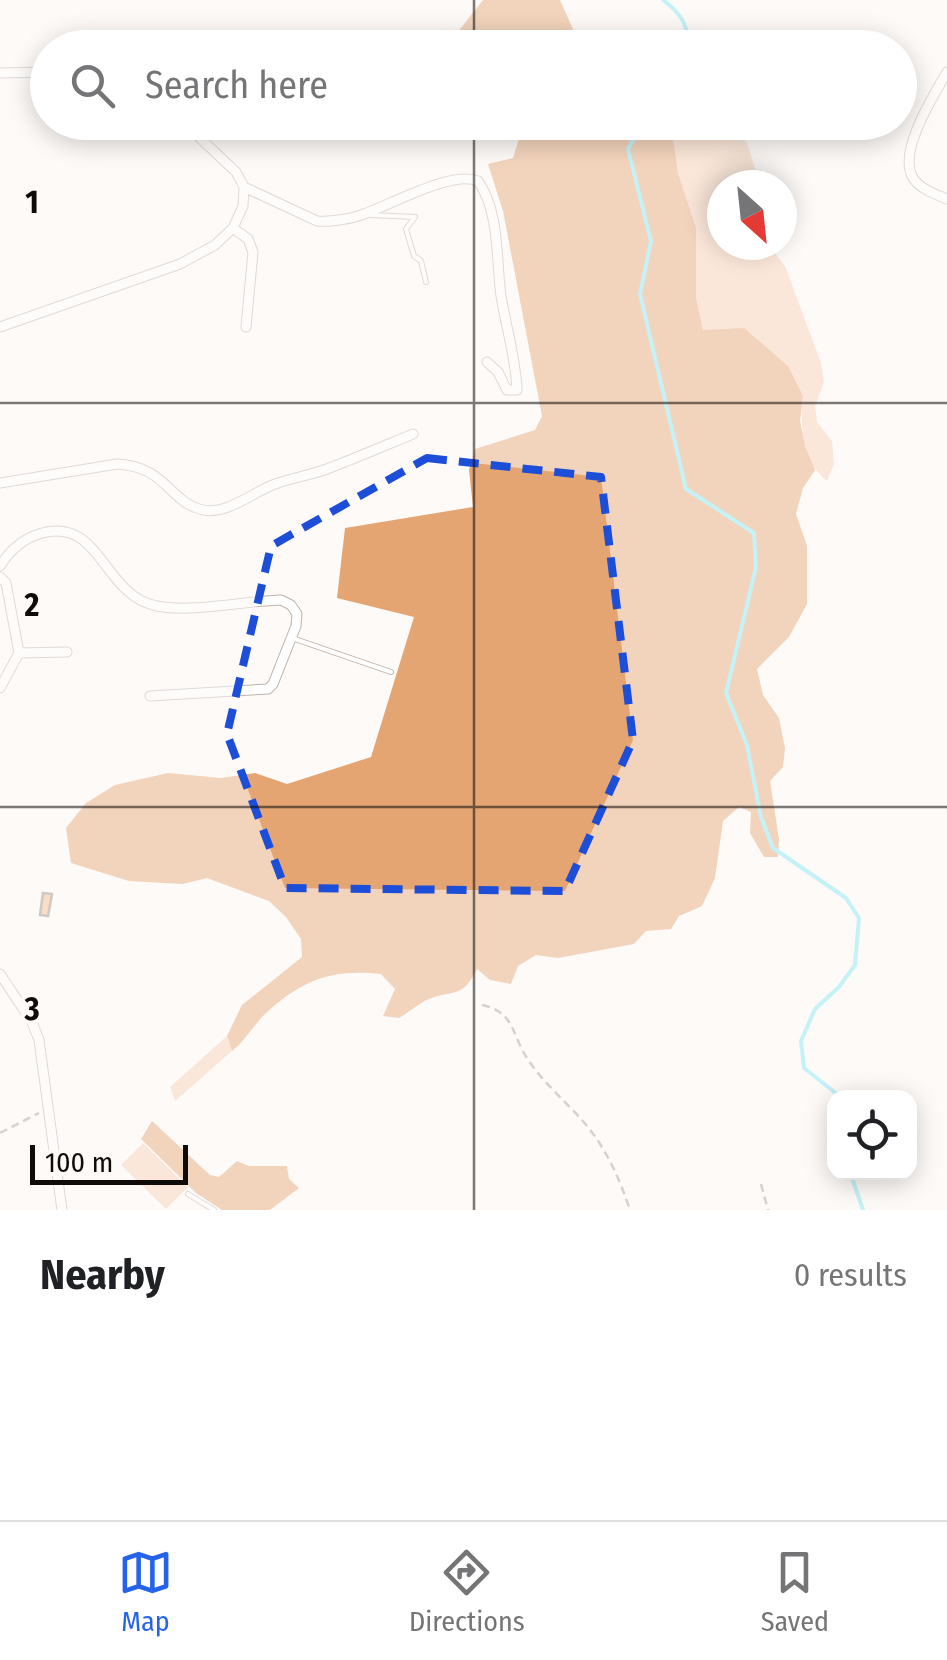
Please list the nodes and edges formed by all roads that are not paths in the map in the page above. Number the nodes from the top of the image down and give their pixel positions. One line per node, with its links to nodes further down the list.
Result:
1 (0, 72): 2 (street)
2 (30, 72)
3 (947, 72): 4 (street)
4 (917, 131)
5 (201, 140): 7 (street)
6 (915, 140): 8 (street)
7 (244, 188): 9 (street); 10 (street)
8 (947, 199)
9 (364, 214): 11 (lane); 14 (street)
10 (233, 228): 12 (street); 13 (street)
11 (426, 282)
12 (0, 327)
13 (246, 327)
14 (487, 362)
15 (413, 434): 16 (street)
16 (0, 483)
17 (0, 566): 19 (street)
18 (0, 577): 21 (street)
19 (292, 638): 22 (lane); 24 (street)
20 (67, 652): 21 (street)
21 (19, 653): 23 (street)
22 (391, 672)
23 (0, 688)
24 (150, 696)
25 (0, 974): 27 (street)
26 (188, 1194): 28 (lane)
27 (62, 1210)
28 (214, 1210)

